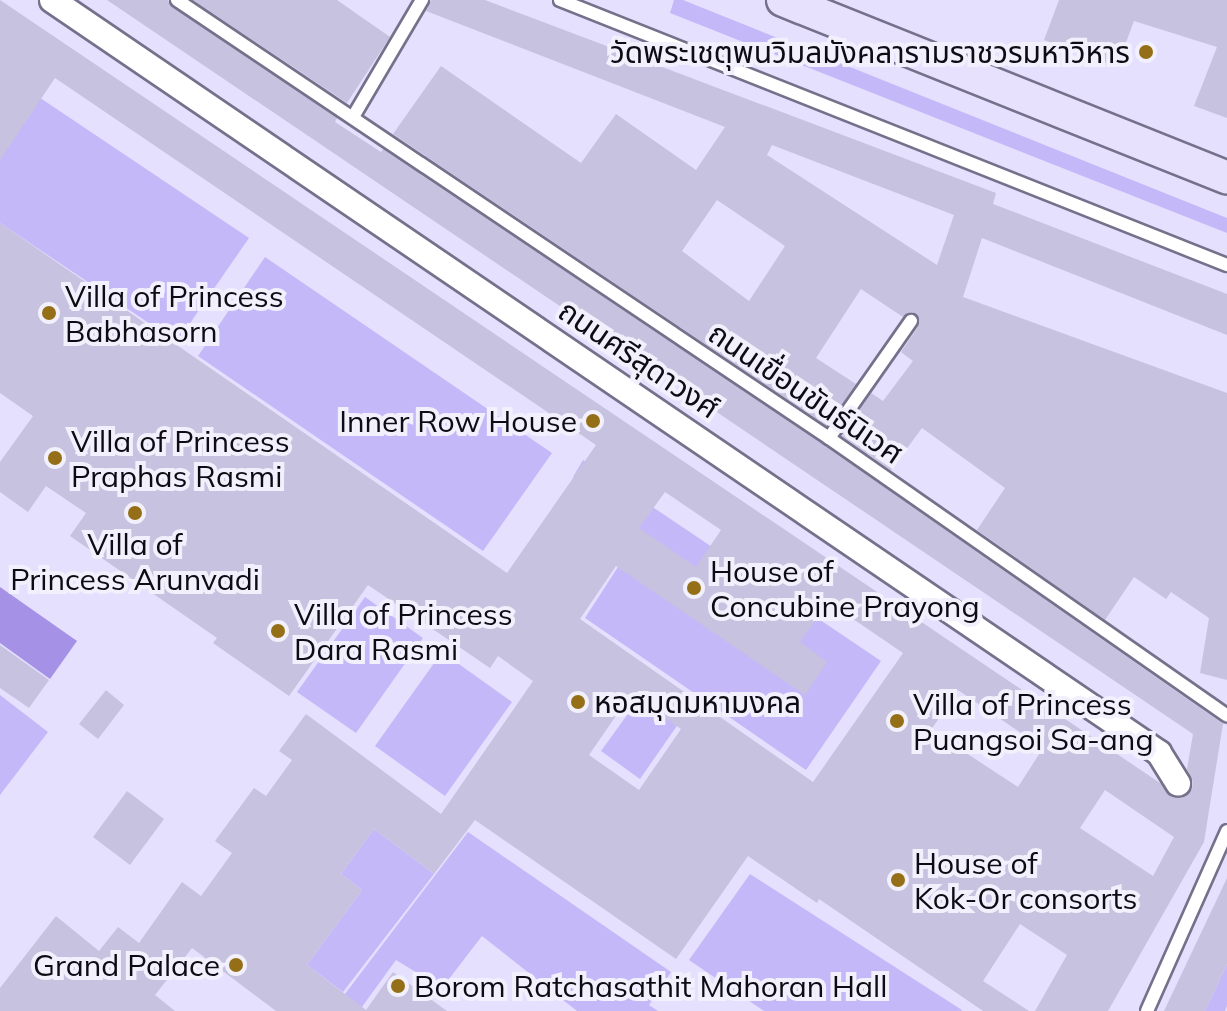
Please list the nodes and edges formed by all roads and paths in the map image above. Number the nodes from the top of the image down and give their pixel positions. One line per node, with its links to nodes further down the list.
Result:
1 (52, 0): 12 (street, ถนนศรีสุดาวงศ์)
2 (177, 0): 6 (lane, ถนนเขื่อนขันธ์นิเวศ)
3 (422, 0): 6 (lane)
4 (560, 0): 8 (lane)
5 (783, 0): 7 (street)
6 (353, 117): 10 (lane, ถนนเขื่อนขันธ์นิเวศ)
7 (1227, 178)
8 (1227, 265)
9 (911, 321): 10 (lane)
10 (829, 438): 11 (lane, ถนนเขื่อนขันธ์นิเวศ)
11 (1227, 716)
12 (1178, 783)
13 (1227, 831): 14 (lane)
14 (1147, 1011)

